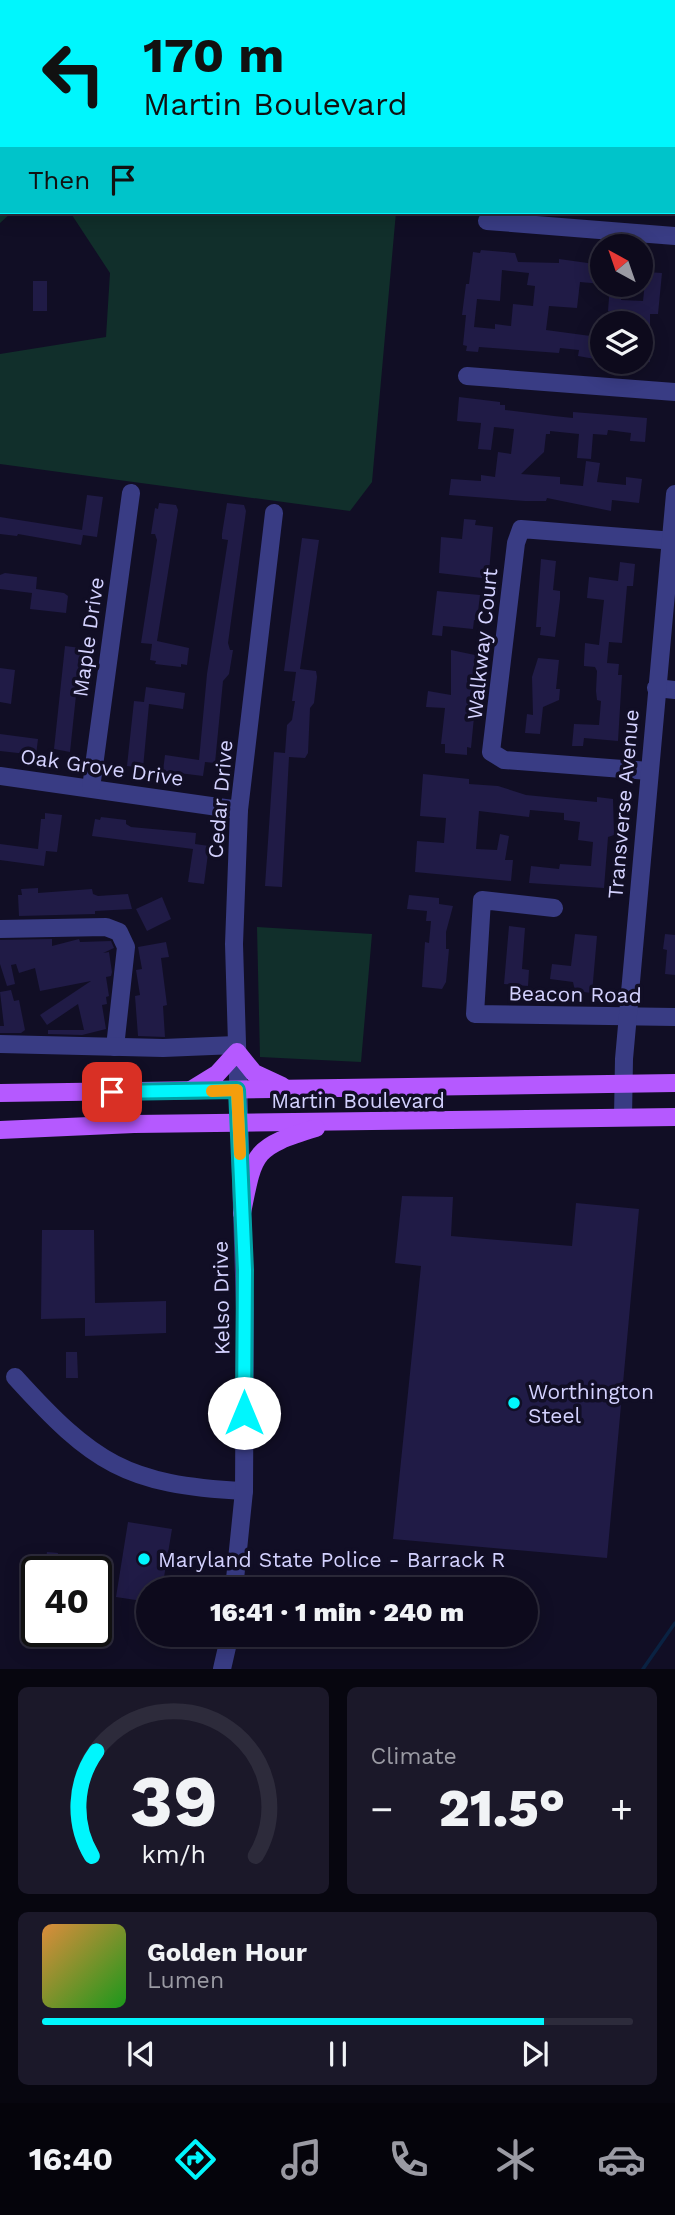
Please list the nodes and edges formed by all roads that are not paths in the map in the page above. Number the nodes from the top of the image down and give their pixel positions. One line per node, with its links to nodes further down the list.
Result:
1 (487, 221): 2 (street)
2 (675, 236)
3 (467, 376): 4 (street)
4 (675, 392)
5 (131, 493): 13 (street, Maple Drive)
6 (675, 494): 8 (street, Transverse Avenue)
7 (274, 513): 14 (street, Cedar Drive)
8 (672, 541): 9 (street, Transverse Avenue); 11 (street, Walkway Court)
9 (656, 688): 10 (street); 11 (street, Transverse Avenue)
10 (675, 690)
11 (649, 771): 18 (street, Transverse Avenue)
12 (0, 776): 13 (street, Oak Grove Drive)
13 (91, 788): 14 (street, Oak Grove Drive)
14 (239, 810): 21 (street, Cedar Drive)
15 (554, 908): 18 (street, Beacon Road)
16 (0, 929): 20 (street)
17 (675, 1017): 18 (street, Beacon Road)
18 (628, 1019): 22 (street, Transverse Avenue)
19 (0, 1044): 20 (street)
20 (115, 1047): 21 (street)
21 (237, 1048): 24 (main road); 25 (main road); 26 (street, Cedar Drive)
22 (624, 1083): 23 (main road, Martin Boulevard); 24 (main road, Martin Boulevard); 28 (street, Transverse Avenue)
23 (675, 1083)
24 (296, 1089): 26 (main road, Martin Boulevard)
25 (191, 1090): 26 (main road, Martin Boulevard); 27 (main road, Martin Boulevard)
26 (237, 1090): 30 (street, Kelso Drive)
27 (0, 1093)
28 (623, 1117): 29 (main road, Martin Boulevard); 31 (main road, Martin Boulevard)
29 (675, 1117)
30 (239, 1123): 31 (main road, Martin Boulevard); 32 (main road, Martin Boulevard); 33 (street, Kelso Drive)
31 (335, 1123): 33 (main road)
32 (0, 1130)
33 (242, 1213): 35 (street, Kelso Drive)
34 (15, 1377): 35 (street)
35 (244, 1491): 36 (street, Kelso Drive)
36 (235, 1577)
37 (227, 1647): 38 (street)
38 (222, 1669)

